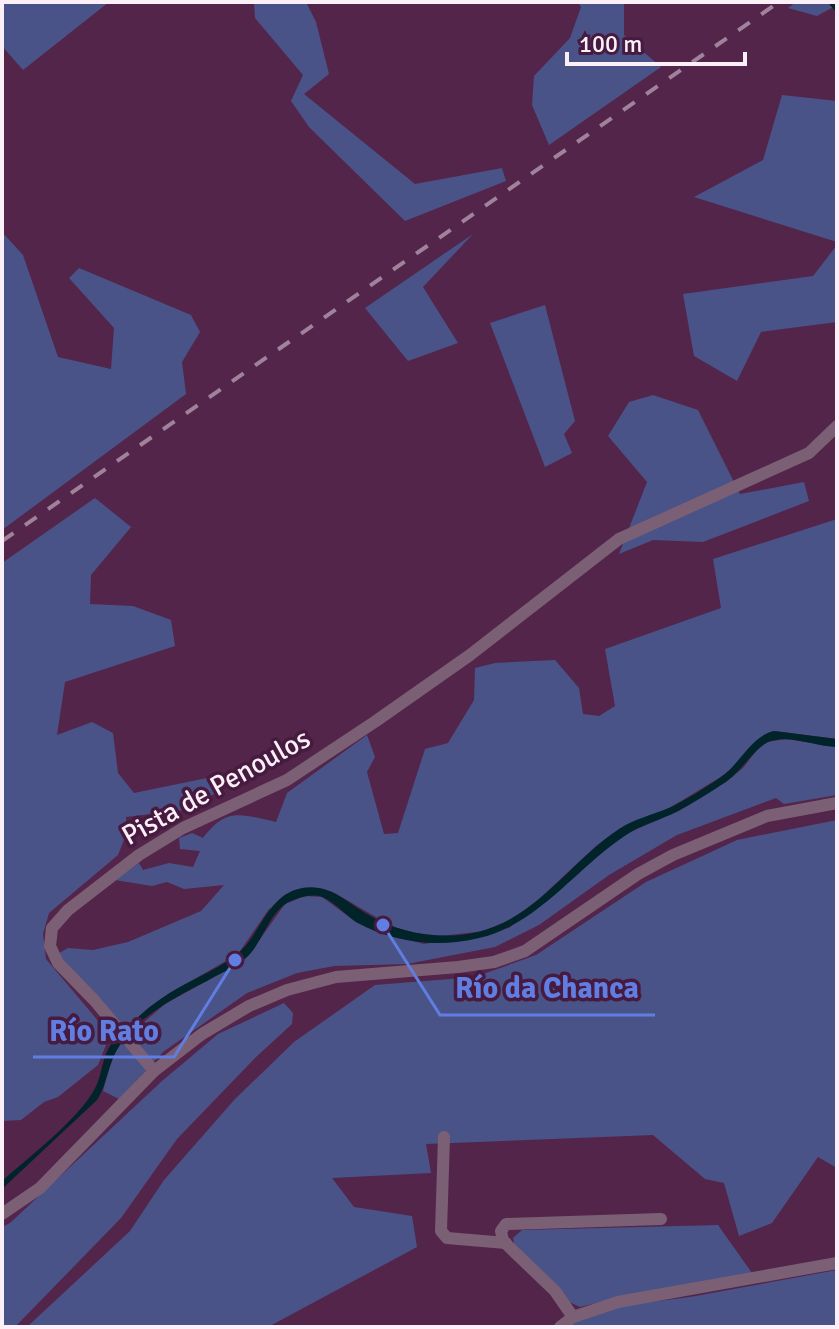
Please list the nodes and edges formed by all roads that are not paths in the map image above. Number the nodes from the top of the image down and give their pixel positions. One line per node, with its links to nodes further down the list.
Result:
1 (837, 426): 3 (street, Pista de Penoulos)
2 (837, 803): 3 (street)
3 (150, 1066): 5 (street)
4 (444, 1137): 7 (street)
5 (2, 1214)
6 (661, 1219): 7 (street)
7 (506, 1243): 9 (street)
8 (837, 1263): 9 (street)
9 (573, 1317): 10 (street)
10 (560, 1327)

